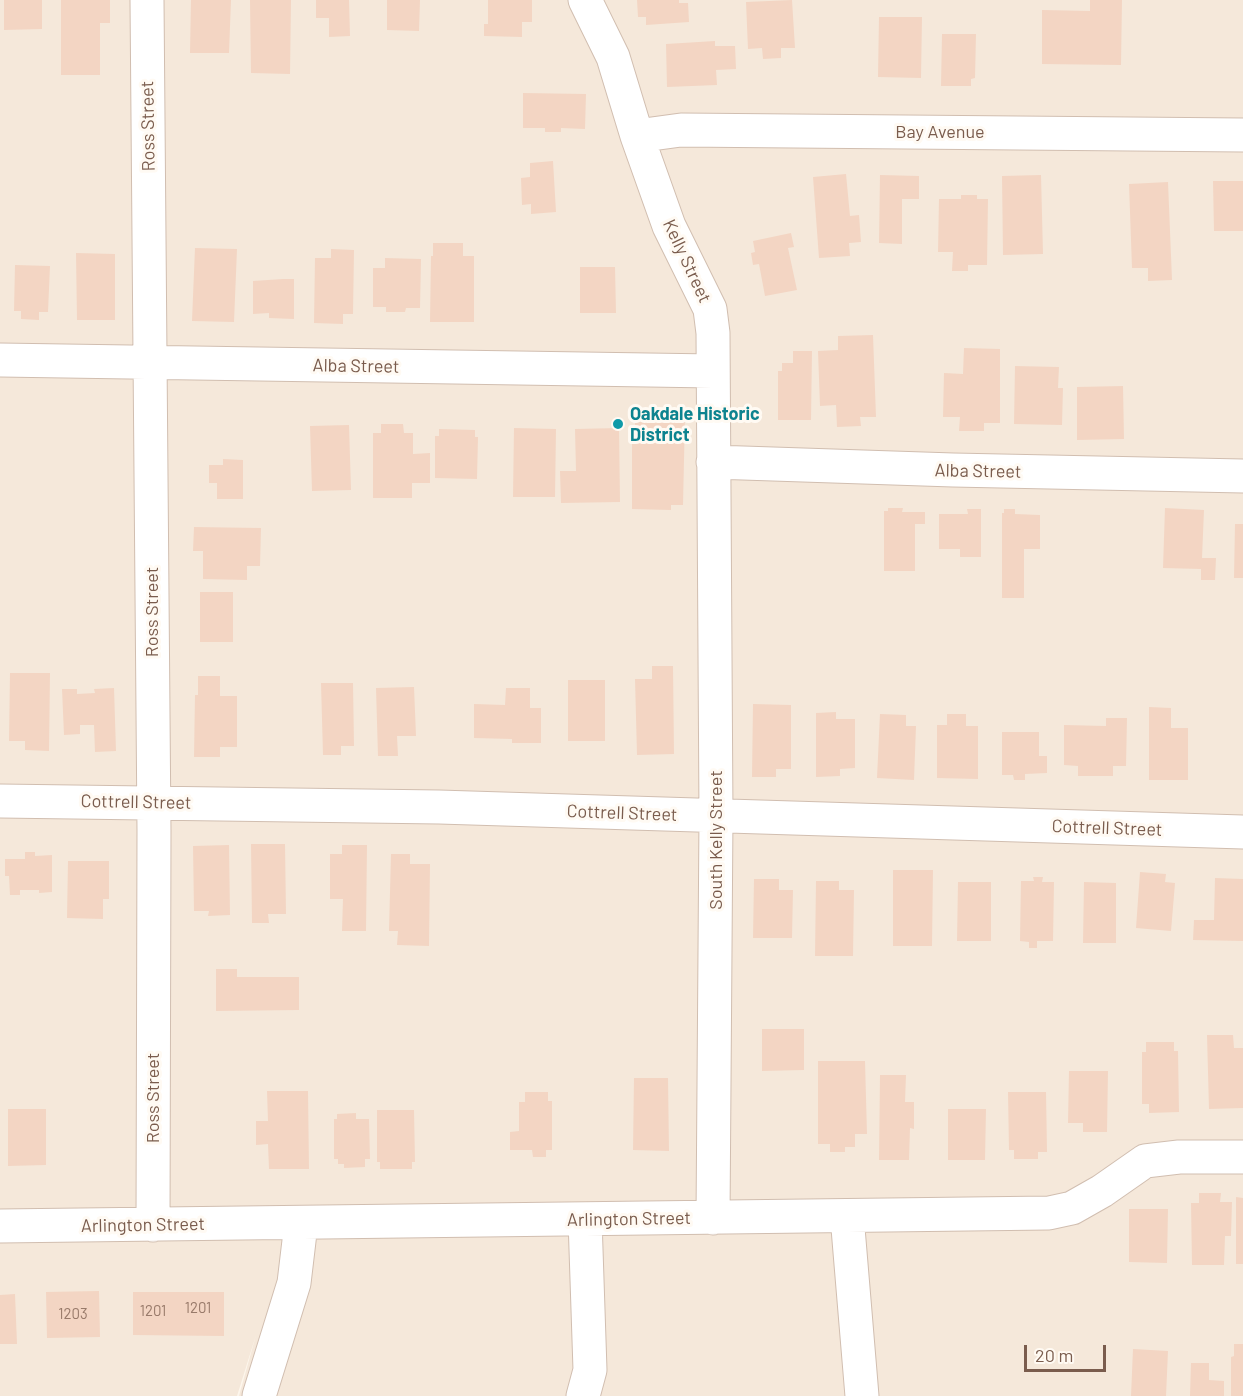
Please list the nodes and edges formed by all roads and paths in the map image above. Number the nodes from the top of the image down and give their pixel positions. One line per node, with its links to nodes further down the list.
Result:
1 (147, 0): 6 (street, Ross Street)
2 (585, 0): 4 (street, Kelly Street)
3 (1243, 135): 4 (street, Bay Avenue)
4 (637, 136): 7 (street, Kelly Street)
5 (0, 360): 6 (street, Alba Street)
6 (151, 363): 7 (street, Alba Street); 11 (street, Ross Street)
7 (713, 371): 8 (street, Kelly Street)
8 (713, 462): 9 (street, Alba Street); 12 (street, South Kelly Street)
9 (1243, 476)
10 (0, 801): 11 (street, Cottrell Street)
11 (153, 803): 12 (street, Cottrell Street); 19 (street, Ross Street)
12 (716, 816): 13 (street, Cottrell Street); 16 (street, South Kelly Street)
13 (1243, 832)
14 (1243, 1157): 15 (street, Arlington Street)
15 (847, 1216): 16 (street, Arlington Street); 23 (street)
16 (713, 1218): 17 (street, Arlington Street)
17 (585, 1219): 18 (street, Arlington Street); 22 (street)
18 (301, 1224): 19 (street, Arlington Street); 21 (street)
19 (153, 1225): 20 (street, Arlington Street)
20 (0, 1226)
21 (259, 1396)
22 (583, 1396)
23 (862, 1396)

